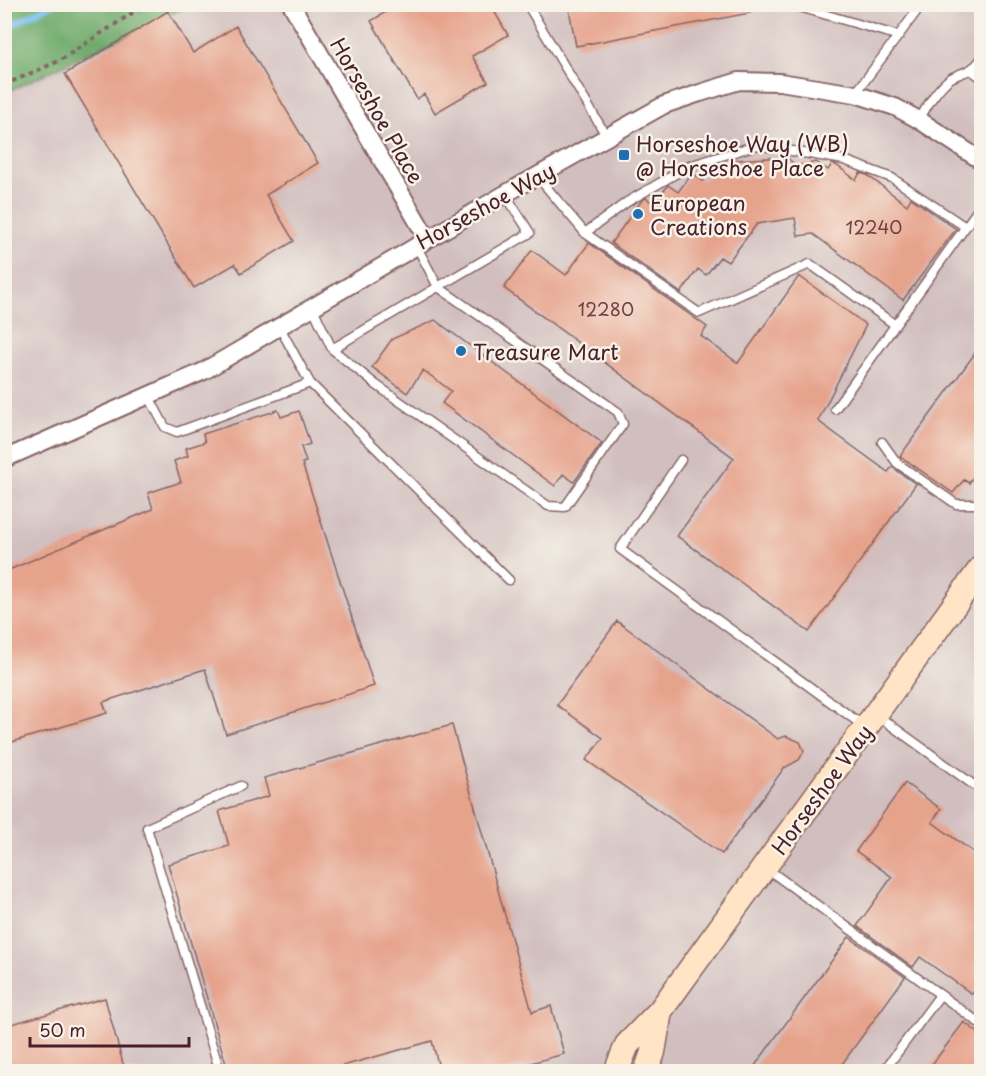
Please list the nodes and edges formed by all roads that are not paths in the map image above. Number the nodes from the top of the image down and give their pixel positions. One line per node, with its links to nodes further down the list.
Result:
1 (291, 4): 18 (street, Horseshoe Place)
2 (526, 4): 11 (lane)
3 (789, 4): 5 (lane)
4 (922, 4): 5 (lane)
5 (899, 36): 9 (lane)
6 (981, 58): 7 (lane)
7 (972, 71): 8 (lane); 10 (lane)
8 (981, 78)
9 (855, 94): 10 (street, Horseshoe Way); 11 (street, Horseshoe Way)
10 (920, 120): 12 (street, Horseshoe Way)
11 (607, 137): 13 (street, Horseshoe Way)
12 (981, 161)
13 (537, 176): 14 (street, Horseshoe Way); 17 (lane)
14 (505, 194): 18 (street, Horseshoe Way); 19 (lane)
15 (981, 204): 16 (lane)
16 (964, 226): 17 (lane); 21 (lane)
17 (585, 233): 21 (lane)
18 (421, 241): 19 (lane); 20 (street, Horseshoe Way)
19 (438, 287): 23 (lane); 23 (lane)
20 (312, 306): 22 (street, Horseshoe Way); 23 (lane)
21 (894, 324): 26 (lane)
22 (279, 325): 24 (lane); 25 (street, Horseshoe Way)
23 (332, 349)
24 (310, 383): 25 (lane); 32 (lane)
25 (148, 395): 28 (street, Horseshoe Way)
26 (835, 409)
27 (882, 442): 30 (lane)
28 (4, 459)
29 (681, 460): 33 (lane)
30 (981, 504)
31 (981, 567): 33 (street, Horseshoe Way)
32 (509, 580)
33 (870, 721): 35 (lane); 36 (street, Horseshoe Way)
34 (241, 786): 40 (lane)
35 (981, 791)
36 (764, 867): 37 (lane); 38 (street, Horseshoe Way)
37 (940, 994): 39 (lane); 43 (lane)
38 (660, 1011): 41 (street, Horseshoe Way); 42 (street, Horseshoe Way)
39 (981, 1025)
40 (220, 1071)
41 (616, 1071)
42 (646, 1071)
43 (883, 1071)

